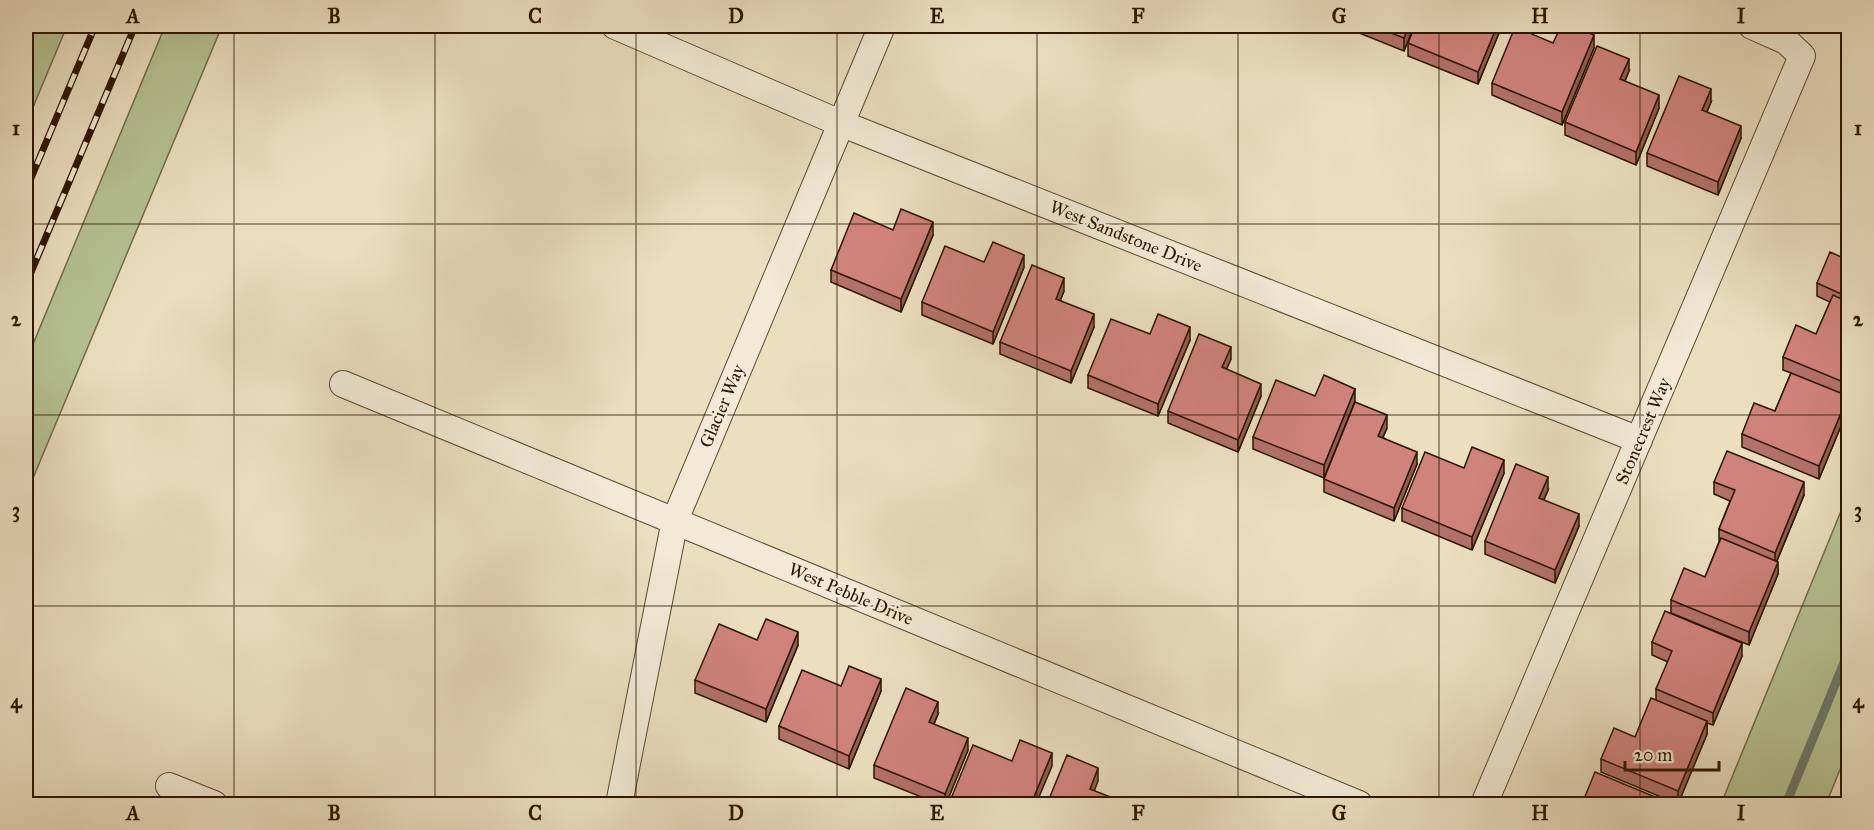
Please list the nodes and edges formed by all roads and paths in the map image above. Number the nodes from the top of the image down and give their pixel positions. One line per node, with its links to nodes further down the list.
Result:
1 (615, 26): 4 (street, West Sandstone Drive)
2 (882, 26): 4 (street, Glacier Way)
3 (1752, 26): 6 (street, Stonecrest Way)
4 (840, 123): 6 (street, West Sandstone Drive); 7 (street, Glacier Way)
5 (343, 384): 7 (street, West Pebble Drive)
6 (1640, 440): 12 (street, Stonecrest Way)
7 (675, 520): 10 (street, Glacier Way); 11 (street, West Pebble Drive)
8 (170, 786): 9 (street)
9 (214, 804)
10 (619, 804)
11 (1359, 804)
12 (1484, 804)

